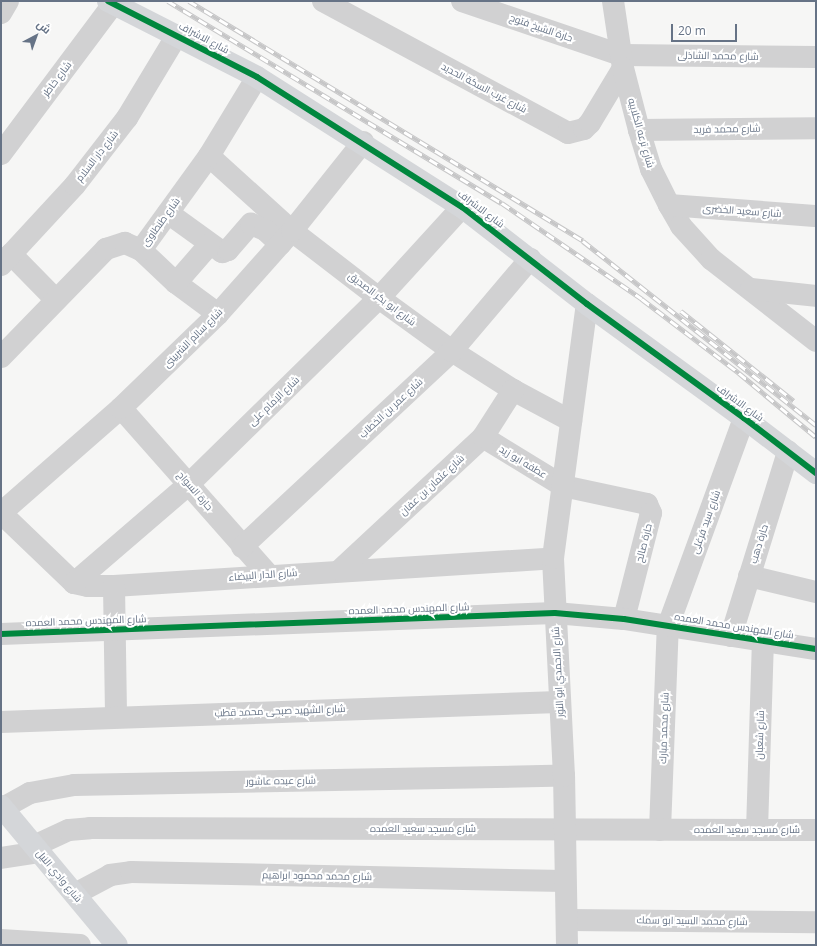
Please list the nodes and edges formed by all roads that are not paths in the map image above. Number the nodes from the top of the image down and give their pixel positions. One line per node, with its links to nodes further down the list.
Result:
1 (8, 1): 6 (street)
2 (323, 1): 9 (street, شارع غرب السكة الحديد)
3 (462, 1): 9 (street, حارة الشيخ فتوح)
4 (613, 1): 9 (street, شارع ترعه الكلابيه)
5 (111, 2): 7 (street, شارع الاشراف); 14 (street, شارع خاطر)
6 (1, 13)
7 (177, 35): 10 (street, شارع الاشراف); 23 (street, شارع دار السلام)
8 (816, 57): 9 (street, شارع محمد الشاذلى)
9 (622, 62): 12 (street, شارع ترعه الكلابيه)
10 (257, 77): 13 (street, شارع الاشراف); 15 (street, شارع طنطاوى)
11 (816, 128): 12 (street, شارع محمد فريد)
12 (639, 130): 16 (street, شارع ترعه الكلابيه)
13 (364, 142): 17 (street, شارع الاشراف); 20 (street, شارع سالم الشربينى)
14 (1, 154)
15 (209, 156): 18 (street, شارع طنطاوى); 20 (street, شارع ابو بكر الصديق)
16 (669, 205): 19 (street, شارع سعيد الخضرى); 26 (street, شارع ترعه الكلابيه)
17 (462, 207): 24 (street, شارع الاشراف); 28 (street, شارع الإمام على)
18 (168, 213): 21 (street); 22 (street, شارع طنطاوى)
19 (815, 216)
20 (286, 237): 21 (street); 28 (street, شارع ابو بكر الصديق); 31 (street, شارع سالم الشربينى)
21 (209, 245): 25 (street)
22 (141, 250): 25 (street); 29 (street, شارع طنطاوى)
23 (6, 259): 29 (street)
24 (530, 259): 30 (street, شارع الاشراف); 34 (street, شارع عمر بن الخطاب)
25 (176, 283): 31 (street)
26 (751, 289): 27 (street); 32 (street, شارع ترعه الكلابيه)
27 (816, 296)
28 (379, 298): 34 (street, شارع ابو بكر الصديق); 42 (street, شارع الإمام على)
29 (55, 299): 33 (street, شارع طنطاوى)
30 (587, 304): 37 (street, شارع الاشراف); 38 (street, شارع الاحمدي ابو النور)
31 (218, 314): 36 (street, شارع سالم الشربينى)
32 (816, 341)
33 (4, 348)
34 (452, 351): 35 (street, شارع ابو بكر الصديق); 45 (street, شارع عمر بن الخطاب)
35 (513, 390): 38 (street, شارع ابو بكر الصديق); 39 (street, شارع عثمان بن عفان)
36 (121, 408): 42 (street, حارة السواح); 44 (street, شارع سالم الشربينى)
37 (744, 418): 40 (street, شارع الاشراف); 55 (street, شارع سيد فرغلى)
38 (570, 421): 43 (street, شارع الاحمدي ابو النور)
39 (483, 437): 43 (street, عطفه ابو زيد); 47 (street, شارع عثمان بن عفان)
40 (788, 452): 41 (street, شارع الاشراف); 49 (street, حارة دهب)
41 (816, 473)
42 (189, 484): 45 (street, حارة السواح); 50 (street, شارع الإمام على)
43 (563, 486): 46 (street, شارع الاحمدي ابو النور); 54 (street, حارة صالح)
44 (1, 513): 50 (street)
45 (242, 547): 48 (street, حارة السواح)
46 (553, 558): 47 (street, شارع الدار البيضاء); 53 (street, شارع الاحمدي ابو النور)
47 (340, 570): 48 (street, شارع الدار البيضاء)
48 (268, 574): 51 (street, شارع الدار البيضاء)
49 (749, 576): 52 (street); 58 (street, حارة دهب)
50 (74, 583): 51 (street, شارع الدار البيضاء)
51 (114, 586): 56 (street)
52 (816, 592)
53 (555, 613): 54 (street, شارع المهندس محمد العمده); 56 (street, شارع المهندس محمد العمده); 61 (street, شارع الاحمدي ابو النور)
54 (624, 619): 55 (street, شارع المهندس محمد العمده)
55 (668, 626): 58 (street, شارع المهندس محمد العمده); 67 (street, شارع محمد مبارك)
56 (114, 630): 57 (street, شارع المهندس محمد العمده); 62 (street)
57 (1, 634)
58 (731, 636): 59 (street, شارع المهندس محمد العمده)
59 (764, 641): 60 (street, شارع المهندس محمد العمده); 68 (street, شارع شعبان)
60 (816, 649)
61 (559, 702): 62 (street, شارع الشهيد صبحى محمد قطب); 64 (street, شارع الاحمدي ابو النور)
62 (116, 716): 63 (street, شارع الشهيد صبحى محمد قطب)
63 (1, 722)
64 (564, 776): 65 (street, شارع عبده عاشور); 66 (street, شارع الاحمدي ابو النور)
65 (2, 807): 70 (street, شارع وادي النيل)
66 (564, 829): 67 (street, شارع مسجد سعيد العمده); 70 (street, شارع مسجد سعيد العمده); 72 (street, شارع الاحمدي ابو النور)
67 (660, 830): 68 (street, شارع مسجد سعيد العمده)
68 (757, 830): 69 (street, شارع مسجد سعيد العمده)
69 (816, 830)
70 (37, 849): 71 (street, شارع مسجد سعيد العمده); 73 (street, شارع وادي النيل)
71 (1, 858)
72 (565, 882): 73 (street, شارع محمد محمود ابراهيم); 74 (street, شارع الاحمدي ابو النور)
73 (74, 894): 78 (street, شارع وادي النيل)
74 (567, 920): 75 (street, شارع محمد السيد ابو سمك); 79 (street, شارع الاحمدي ابو النور)
75 (816, 922)
76 (1, 940): 77 (street)
77 (80, 945)
78 (117, 945)
79 (568, 945)

